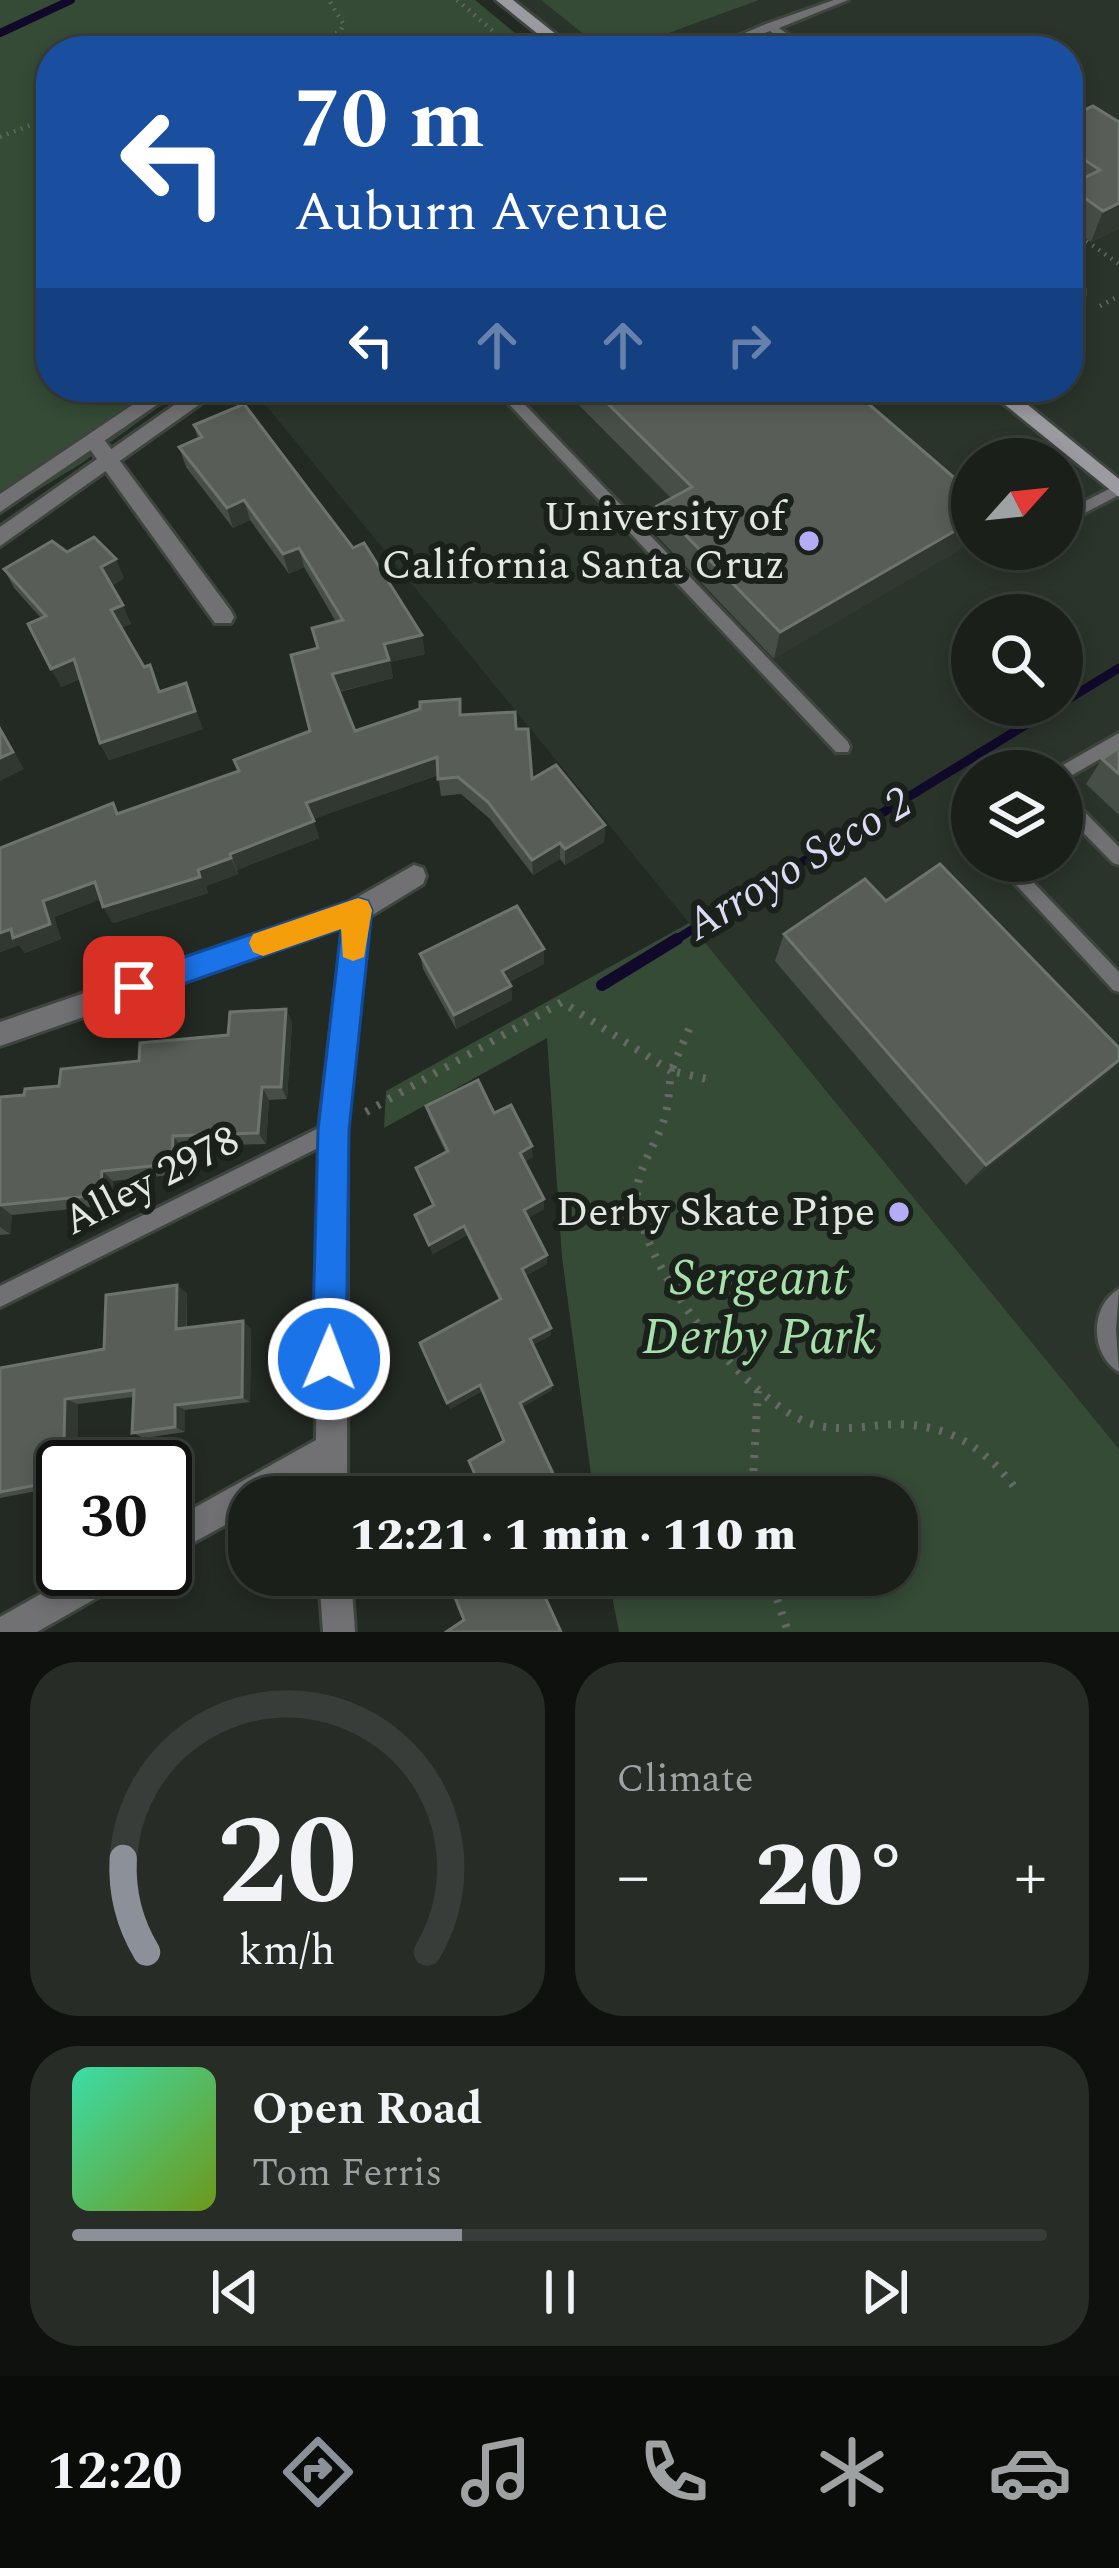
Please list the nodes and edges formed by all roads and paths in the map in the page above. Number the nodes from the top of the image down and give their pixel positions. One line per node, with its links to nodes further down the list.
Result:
1 (329, 0): 6 (path)
2 (457, 0): 7 (path)
3 (504, 0): 8 (main road)
4 (843, 0): 5 (lane)
5 (770, 26): 9 (lane); 10 (lane)
6 (328, 36)
7 (499, 36)
8 (550, 36)
9 (745, 36)
10 (784, 36)
11 (36, 123): 12 (path)
12 (0, 137)
13 (1083, 238): 14 (path)
14 (1119, 264)
15 (1119, 296): 16 (path)
16 (1100, 306)
17 (152, 402): 21 (street)
18 (193, 402): 22 (street)
19 (514, 402): 29 (lane)
20 (1011, 402): 23 (main road)
21 (96, 443): 22 (street); 24 (street)
22 (111, 462): 26 (street); 27 (street)
23 (1118, 489): 25 (lane)
24 (0, 504)
25 (1083, 508)
26 (0, 538)
27 (223, 617)
28 (1119, 740): 30 (lane)
29 (842, 747)
30 (1083, 761)
31 (1083, 821): 32 (lane)
32 (1119, 858)
33 (414, 876): 35 (street)
34 (1022, 882): 36 (lane)
35 (358, 910): 38 (street); 41 (street)
36 (1119, 984)
37 (688, 1029): 39 (path)
38 (0, 1034)
39 (671, 1072): 40 (path); 41 (path); 45 (path)
40 (707, 1079)
41 (333, 1130): 42 (lane, Alley 2978); 46 (street)
42 (0, 1297)
43 (1119, 1299): 44 (lane)
44 (1119, 1362)
45 (758, 1388): 48 (path); 49 (path)
46 (328, 1450): 47 (street); 50 (street)
47 (330, 1476)
48 (753, 1476)
49 (1015, 1488)
50 (192, 1527)
51 (69, 1596): 54 (street)
52 (336, 1596): 55 (street)
53 (776, 1596): 56 (path)
54 (5, 1632)
55 (339, 1632)
56 (788, 1632)

